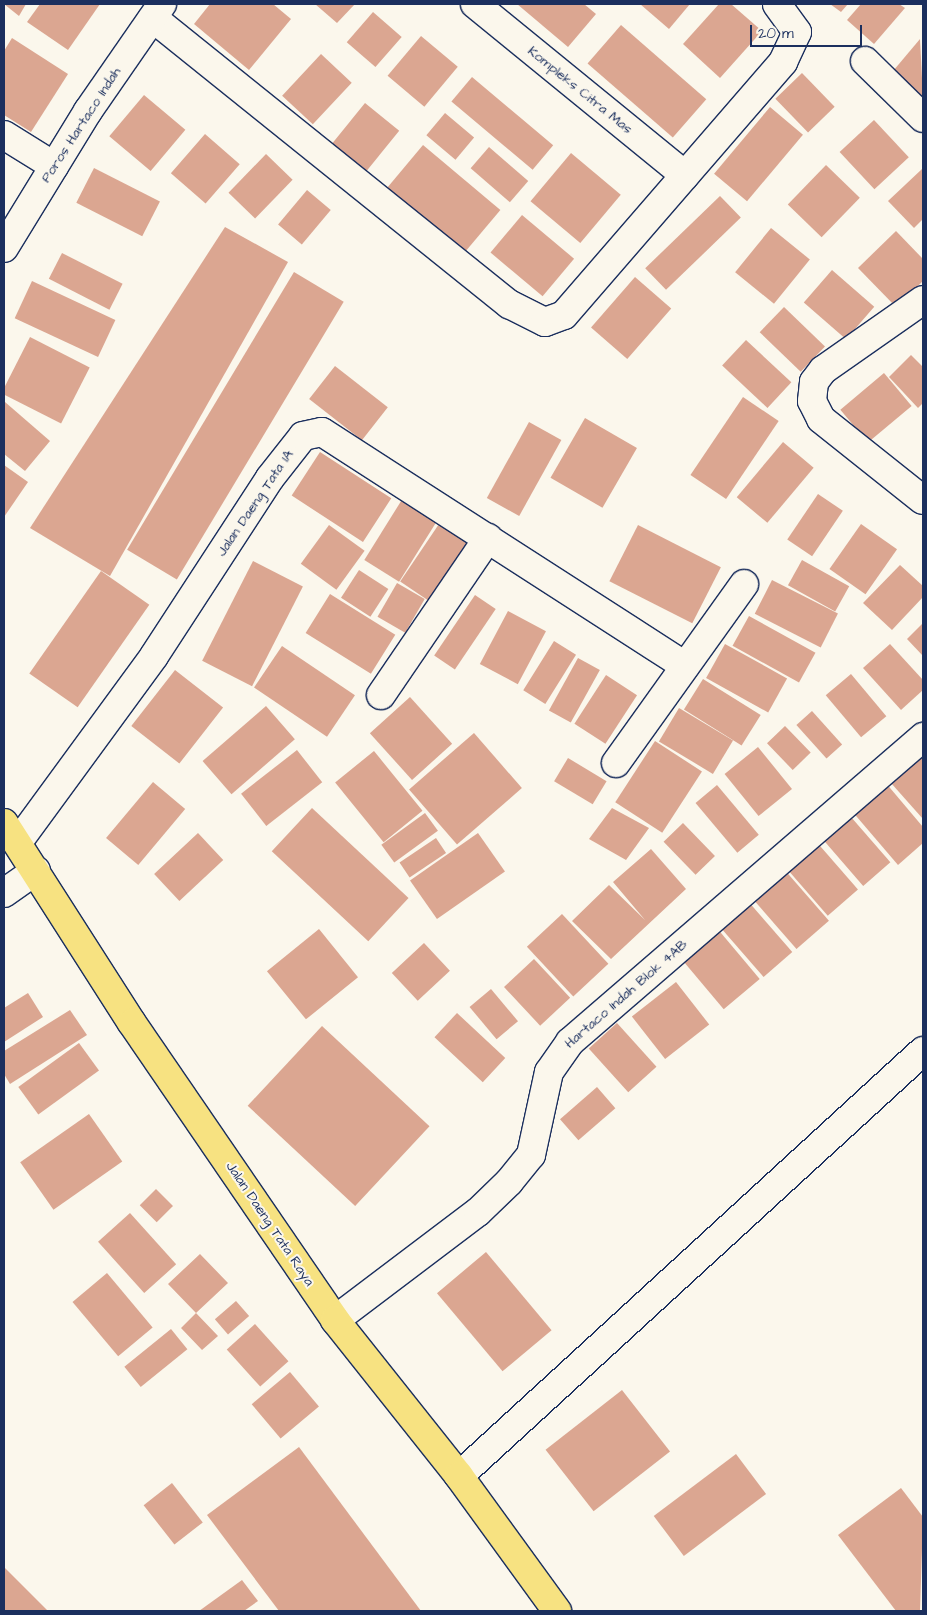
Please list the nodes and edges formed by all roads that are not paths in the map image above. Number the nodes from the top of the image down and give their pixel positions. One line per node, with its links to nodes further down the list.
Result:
1 (475, 4): 8 (street, Kompleks Citra Mas)
2 (777, 4): 8 (street)
3 (158, 11): 7 (street, Poros Hartaco Indah); 8 (street)
4 (865, 61): 5 (street)
5 (923, 118)
6 (4, 135): 7 (street)
7 (54, 166): 9 (street, Poros Hartaco Indah)
8 (685, 175)
9 (4, 248)
10 (923, 300): 11 (street)
11 (923, 500)
12 (488, 538): 14 (street, Jalan Daeng Tata 1A); 15 (street); 18 (street, Jalan Daeng Tata 1A)
13 (744, 584): 14 (street)
14 (685, 666): 17 (street)
15 (381, 695)
16 (923, 737): 22 (street, Hartaco Indah Blok 4AB)
17 (616, 763)
18 (11, 833): 19 (main road, Jalan Daeng Tata Raya)
19 (36, 871): 20 (street); 22 (main road, Jalan Daeng Tata Raya)
20 (4, 893)
21 (923, 1051): 23 (street)
22 (335, 1320): 23 (main road, Jalan Daeng Tata Raya)
23 (459, 1476): 24 (main road, Jalan Daeng Tata Raya)
24 (557, 1611)

